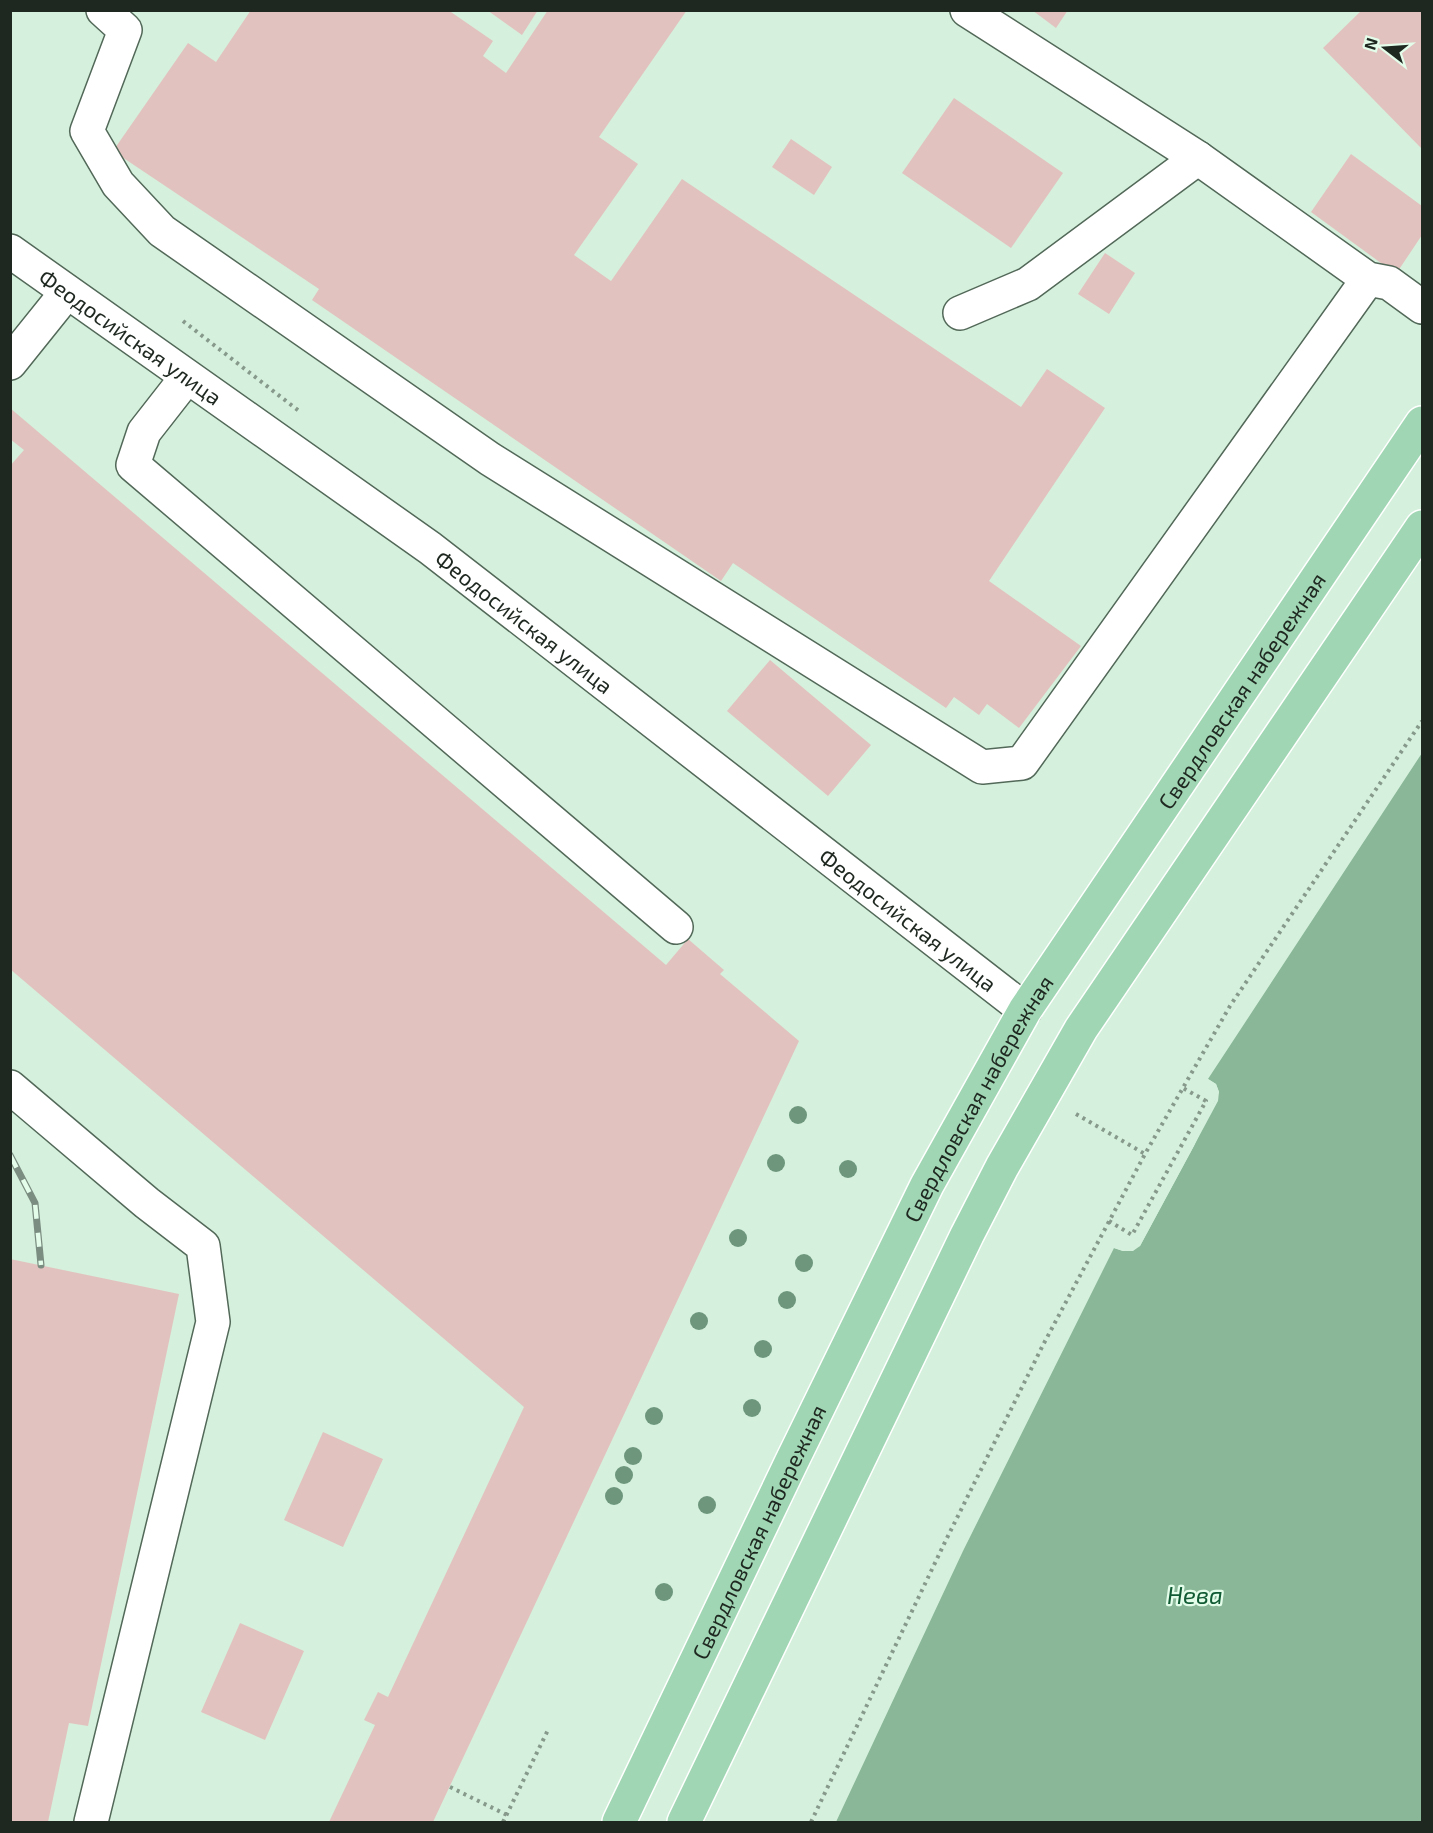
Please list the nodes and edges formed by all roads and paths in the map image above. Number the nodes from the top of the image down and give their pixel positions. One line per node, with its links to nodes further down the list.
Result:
1 (103, 10): 5 (street)
2 (967, 10): 3 (street)
3 (1198, 158): 5 (street); 8 (street)
4 (10, 252): 6 (street, Феодосийская улица)
5 (1368, 279): 7 (street)
6 (67, 292): 9 (street); 10 (street, Феодосийская улица)
7 (1422, 307)
8 (960, 313)
9 (10, 363)
10 (187, 377): 14 (street); 15 (street, Феодосийская улица)
11 (1422, 423): 15 (main road, Свердловская набережная)
12 (1422, 527): 27 (main road)
13 (1422, 721): 17 (path)
14 (676, 927)
15 (1025, 1010): 26 (main road, Свердловская набережная)
16 (10, 1087): 24 (street)
17 (1183, 1088): 19 (path); 20 (path)
18 (1076, 1114): 19 (path)
19 (1145, 1154): 20 (path)
20 (1109, 1221): 28 (path)
21 (549, 1728): 23 (path)
22 (450, 1787): 23 (path)
23 (507, 1815): 25 (path)
24 (91, 1822)
25 (503, 1822)
26 (619, 1822)
27 (684, 1822)
28 (811, 1822)

